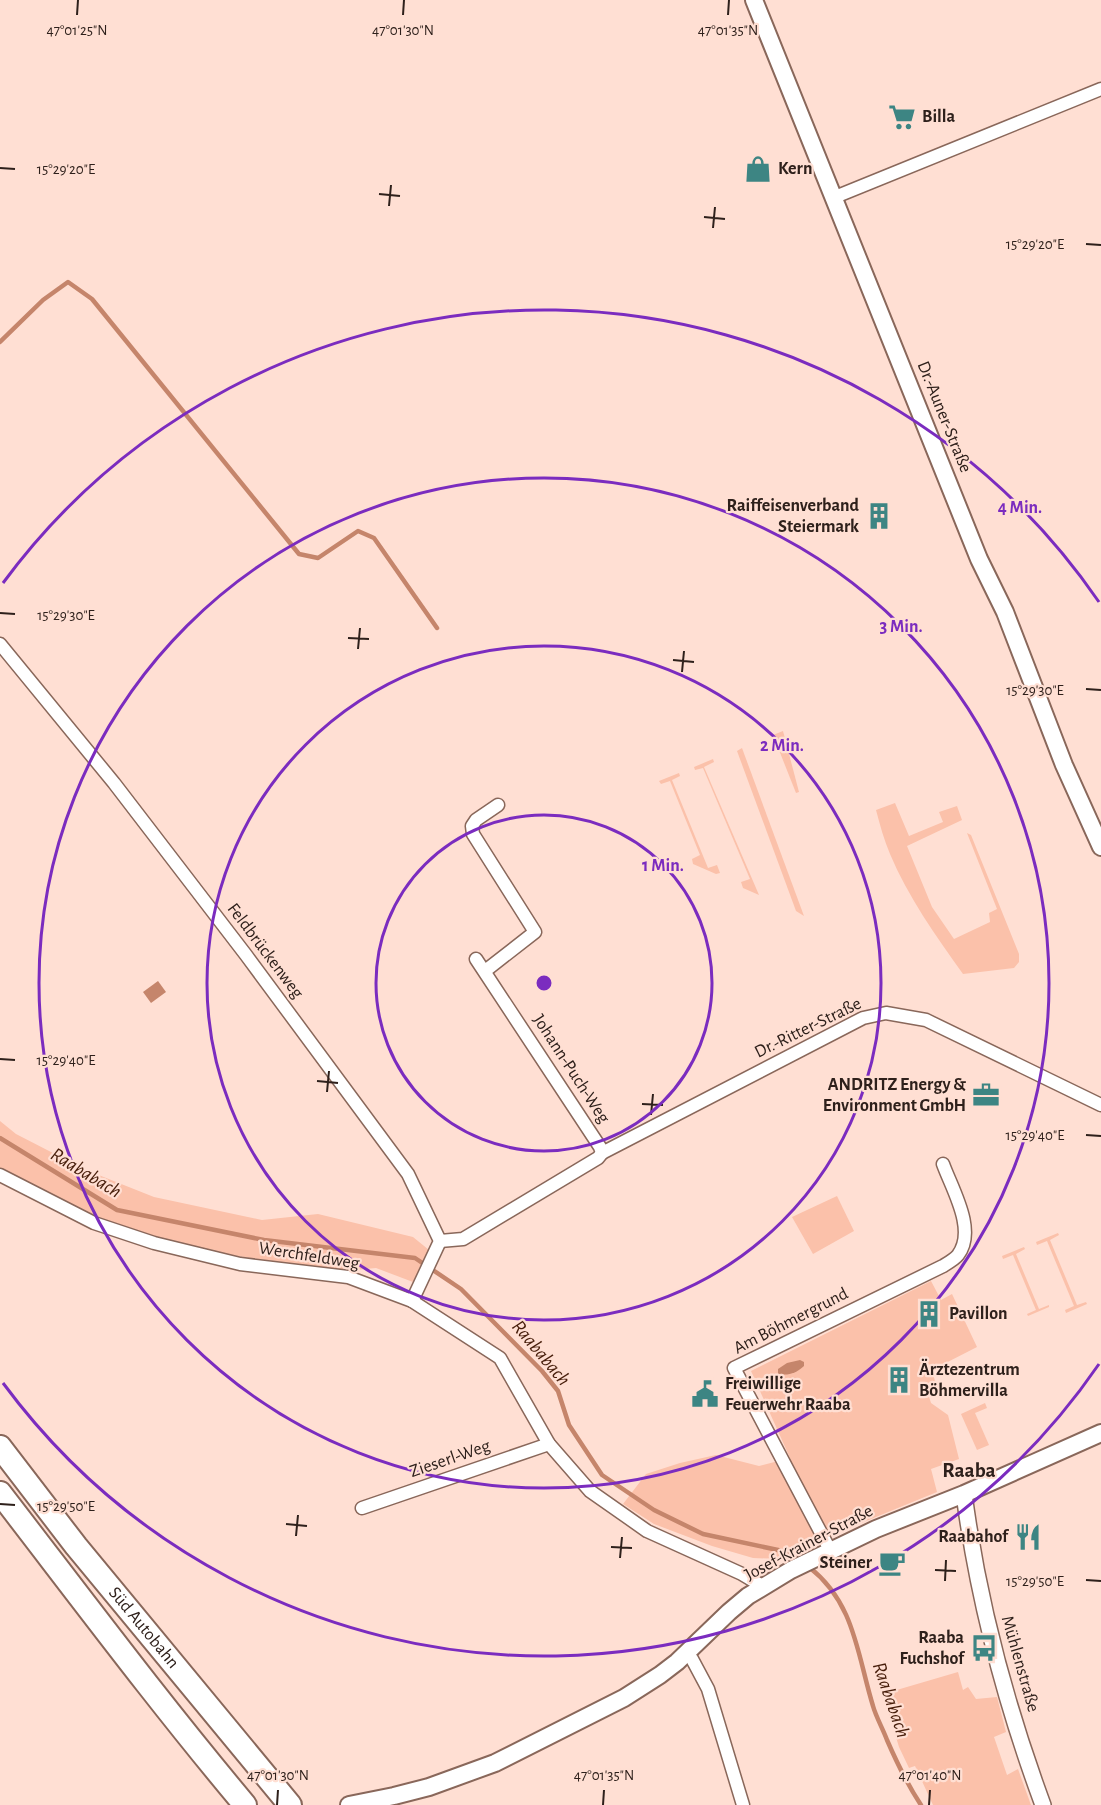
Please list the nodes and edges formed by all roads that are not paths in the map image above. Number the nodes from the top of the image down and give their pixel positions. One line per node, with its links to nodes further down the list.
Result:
1 (754, 0): 3 (main road, Dr.-Auner-Straße)
2 (1101, 89): 3 (street)
3 (835, 197): 6 (main road, Dr.-Auner-Straße)
4 (0, 644): 13 (street, Feldbrückenweg)
5 (498, 805): 8 (street)
6 (1101, 847)
7 (476, 959): 8 (street, Johann-Puch-Weg)
8 (485, 971): 10 (street, Johann-Puch-Weg)
9 (1101, 1105): 10 (street, Dr.-Ritter-Straße)
10 (602, 1153): 13 (street, Johann-Puch-Weg)
11 (943, 1164): 21 (street, Am Böhmergrund)
12 (0, 1175): 14 (street, Werchfeldweg)
13 (438, 1247): 14 (street)
14 (412, 1301): 16 (street, Werchfeldweg)
15 (1101, 1433): 19 (main road, Josef-Krainer-Straße)
16 (549, 1444): 20 (street, Zieserl-Weg); 22 (street, Werchfeldweg)
17 (0, 1447): 25 (highway, Süd Autobahn)
18 (0, 1493): 24 (highway, Süd Autobahn)
19 (964, 1494): 21 (main road, Josef-Krainer-Straße); 28 (street, Mühlenstraße)
20 (362, 1508)
21 (826, 1552): 22 (main road, Josef-Krainer-Straße)
22 (764, 1587): 23 (main road, Josef-Krainer-Straße)
23 (687, 1653): 26 (main road, Josef-Krainer-Straße); 27 (street)
24 (245, 1805)
25 (290, 1805)
26 (349, 1805)
27 (743, 1805)
28 (1043, 1805)

